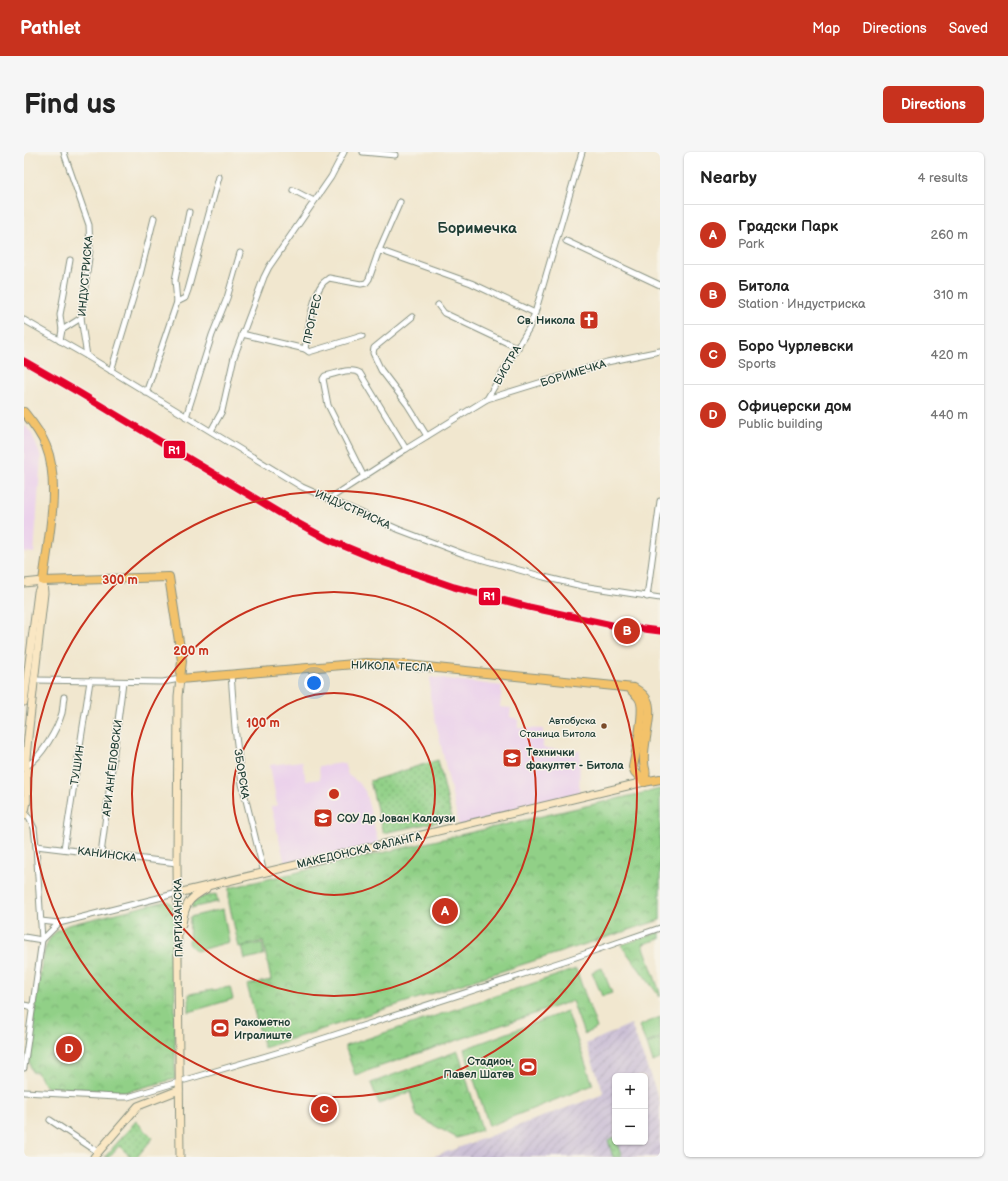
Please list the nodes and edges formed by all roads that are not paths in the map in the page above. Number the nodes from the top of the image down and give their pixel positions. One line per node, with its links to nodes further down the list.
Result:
1 (64, 152): 21 (street, ИНДУСТРИСКА)
2 (344, 152): 8 (street)
3 (363, 152): 5 (street)
4 (582, 152): 19 (street, БИСТРА)
5 (395, 155)
6 (219, 177): 17 (street)
7 (293, 190): 8 (street)
8 (314, 201): 24 (street)
9 (400, 202): 13 (street, ПРОГРЕС)
10 (189, 212): 17 (street)
11 (154, 218): 31 (street)
12 (566, 241): 16 (street)
13 (379, 250): 19 (street); 28 (street, ПРОГРЕС)
14 (240, 254): 35 (street)
15 (70, 260): 23 (street)
16 (660, 285)
17 (177, 302): 32 (street)
18 (438, 305): 27 (street)
19 (534, 314): 27 (street, БИСТРА)
20 (412, 316): 37 (street)
21 (81, 318): 23 (street); 30 (street, ИНДУСТРИСКА)
22 (24, 320): 26 (street, ИНДУСТРИСКА)
23 (62, 330): 26 (street)
24 (242, 334): 28 (street, ПРОГРЕС); 36 (street)
25 (362, 336): 28 (street)
26 (60, 341): 30 (street, ИНДУСТРИСКА)
27 (518, 348): 33 (street, БИСТРА)
28 (305, 349)
29 (660, 351): 33 (street, БОРИМЕЧКА)
30 (87, 356): 31 (street, ИНДУСТРИСКА)
31 (111, 371): 32 (street, ИНДУСТРИСКА)
32 (146, 393): 35 (street, ИНДУСТРИСКА)
33 (487, 399): 37 (street, БИСТРА)
34 (24, 412): 42 (main road)
35 (186, 417): 36 (street, ИНДУСТРИСКА)
36 (211, 431): 40 (street, ИНДУСТРИСКА)
37 (427, 436): 38 (street, БИСТРА)
38 (406, 449): 39 (street, БИСТРА); 39 (street)
39 (364, 477): 40 (street, БИСТРА)
40 (329, 499): 44 (street, ИНДУСТРИСКА)
41 (660, 501): 44 (street)
42 (43, 581): 43 (street); 47 (main road); 48 (street); 49 (street)
43 (24, 583)
44 (647, 597): 45 (street, ИНДУСТРИСКА)
45 (660, 598)
46 (231, 674): 47 (main road, НИКОЛА ТЕСЛА); 56 (main road, НИКОЛА ТЕСЛА); 62 (street, ЗБОРСКА)
47 (180, 679): 51 (street, НИКОЛА ТЕСЛА); 61 (street, ПАРТИЗАНСКА)
48 (25, 680): 49 (street, НИКОЛА ТЕСЛА); 53 (street)
49 (34, 680): 50 (street, НИКОЛА ТЕСЛА); 54 (street)
50 (90, 681): 51 (street, НИКОЛА ТЕСЛА); 59 (street, ТУШИН)
51 (123, 682): 60 (street, АРИ АНЃЕЛОВСКИ)
52 (64, 697): 54 (street)
53 (24, 702)
54 (27, 766): 57 (street)
55 (660, 778): 56 (main road, МАКЕДОНСКА ФАЛАНГА)
56 (644, 782): 62 (street, МАКЕДОНСКА ФАЛАНГА)
57 (24, 814): 58 (street)
58 (36, 846): 59 (street, КАНИНСКА); 65 (street)
59 (64, 849): 60 (street, КАНИНСКА)
60 (101, 854): 61 (street, КАНИНСКА)
61 (177, 863): 64 (street, ПАРТИЗАНСКА)
62 (264, 873): 63 (street, МАКЕДОНСКА ФАЛАНГА)
63 (214, 885): 64 (street, МАКЕДОНСКА ФАЛАНГА); 70 (street)
64 (178, 893): 66 (street, МАКЕДОНСКА ФАЛАНГА); 70 (street, ПАРТИЗАНСКА)
65 (41, 921): 66 (street, МАКЕДОНСКА ФАЛАНГА); 69 (street)
66 (59, 923): 69 (street)
67 (660, 928): 74 (street)
68 (24, 937): 69 (street)
69 (42, 940): 72 (street)
70 (178, 942): 76 (street, ПАРТИЗАНСКА)
71 (24, 1005): 72 (street)
72 (32, 1007): 73 (street)
73 (24, 1068)
74 (185, 1080)
75 (175, 1083): 77 (street)
76 (179, 1090): 79 (street); 80 (street, ПАРТИЗАНСКА)
77 (24, 1092)
78 (50, 1120): 79 (street)
79 (96, 1155)
80 (180, 1157)

